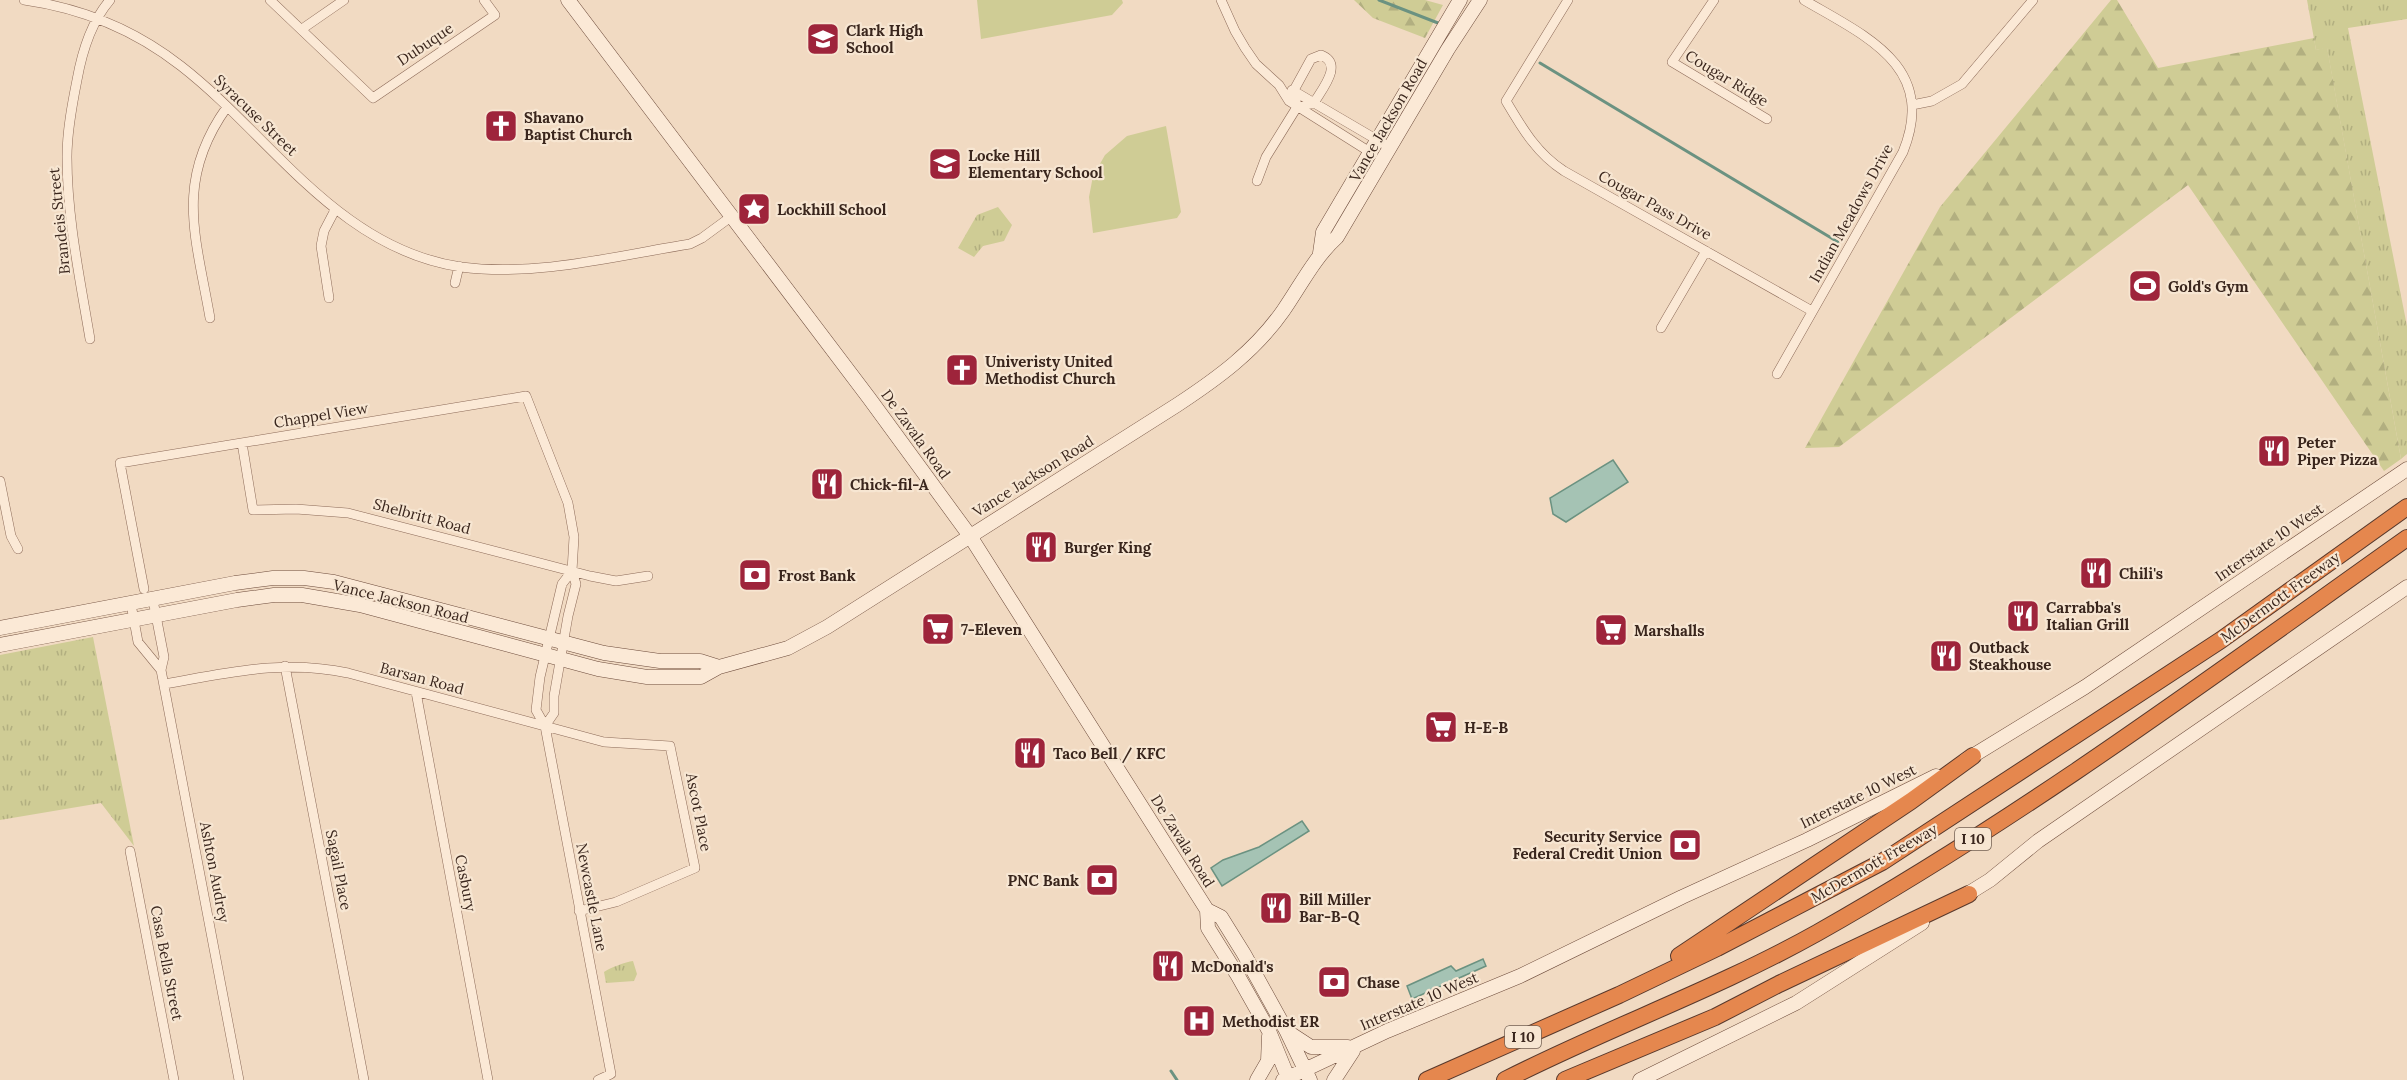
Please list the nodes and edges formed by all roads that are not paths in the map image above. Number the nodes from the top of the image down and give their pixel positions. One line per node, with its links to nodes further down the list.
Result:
1 (24, 0): 14 (street, Syracuse Street)
2 (110, 0): 14 (street, Brandeis Street)
3 (270, 0): 15 (street)
4 (344, 0): 15 (street)
5 (484, 0): 15 (street, Dubuque)
6 (567, 0): 28 (main road, De Zavala Road)
7 (1221, 0): 16 (street)
8 (1460, 0): 23 (main road, Vance Jackson Road)
9 (1480, 0): 25 (main road, Vance Jackson Road)
10 (1568, 0): 29 (street, Cougar Pass Drive)
11 (1714, 0): 22 (street, Cougar Ridge)
12 (1804, 0): 19 (street, Indian Meadows Drive)
13 (2033, 0): 19 (street)
14 (97, 18): 20 (street, Syracuse Street); 37 (street, Brandeis Street)
15 (302, 30)
16 (1279, 85): 17 (street); 21 (street)
17 (1294, 90): 18 (street); 18 (street); 21 (street)
18 (1314, 103): 21 (street); 23 (street)
19 (1912, 105): 34 (street, Indian Meadows Drive)
20 (226, 107): 27 (street, Syracuse Street); 35 (street)
21 (1297, 107): 24 (street); 26 (street)
22 (1767, 119)
23 (1378, 140): 24 (main road, Vance Jackson Road); 25 (street)
24 (1370, 153): 25 (street); 30 (main road, Vance Jackson Road)
25 (1387, 154): 30 (main road, Vance Jackson Road)
26 (1257, 181)
27 (335, 210): 31 (street, Syracuse Street); 33 (street)
28 (732, 216): 31 (street, Syracuse Street); 45 (main road, De Zavala Road)
29 (1706, 251): 34 (street, Cougar Pass Drive); 36 (street)
30 (1320, 253): 45 (main road, Vance Jackson Road)
31 (459, 266): 32 (street)
32 (455, 283)
33 (329, 298)
34 (1812, 311): 38 (street, Indian Meadows Drive)
35 (210, 318)
36 (1661, 328)
37 (90, 339)
38 (1777, 374)
39 (526, 396): 40 (street, Chappel View); 48 (street, Newcastle Lane)
40 (242, 443): 41 (street, Chappel View); 48 (street, Shelbritt Road)
41 (120, 463): 51 (street, Ashton Audrey)
42 (2407, 469): 74 (main road, Interstate 10 West)
43 (1, 481): 47 (street)
44 (2407, 507): 79 (highway, McDermott Freeway / I 10)
45 (970, 536): 66 (main road, Vance Jackson Road); 77 (main road, De Zavala Road)
46 (2407, 538): 95 (highway, McDermott Freeway / I 10)
47 (18, 549)
48 (572, 571): 49 (street, Shelbritt Road); 52 (street, Newcastle Lane); 53 (street, Newcastle Lane)
49 (648, 576)
50 (2407, 587): 76 (main road)
51 (149, 595): 54 (main road, Vance Jackson Road); 55 (street, Ashton Audrey); 58 (main road, Vance Jackson Road)
52 (558, 599): 53 (street); 58 (street, Newcastle Lane)
53 (571, 603): 59 (street, Newcastle Lane)
54 (131, 604): 56 (street, Ashton Audrey); 57 (main road, Vance Jackson Road)
55 (156, 616): 56 (main road, Vance Jackson Road); 60 (street, Ashton Audrey); 63 (main road, Vance Jackson Road)
56 (134, 620): 61 (main road, Vance Jackson Road); 62 (street, Ashton Audrey)
57 (0, 628)
58 (548, 638): 59 (main road, Vance Jackson Road); 63 (street, Newcastle Lane)
59 (564, 642): 64 (street, Newcastle Lane); 66 (main road, Vance Jackson Road)
60 (161, 644): 62 (street); 67 (street, Ashton Audrey)
61 (0, 645)
62 (146, 651): 67 (street, Ashton Audrey)
63 (544, 654): 64 (main road, Vance Jackson Road); 70 (street, Newcastle Lane)
64 (561, 658): 66 (main road, Vance Jackson Road); 71 (street, Newcastle Lane)
65 (285, 666): 68 (street, Barsan Road); 69 (street, Barsan Road); 89 (street, Sagail Place)
66 (719, 667)
67 (161, 670): 68 (street, Ashton Audrey)
68 (164, 684): 88 (street, Ashton Audrey)
69 (416, 692): 72 (street, Barsan Road); 90 (street, Casbury)
70 (537, 695): 71 (street); 72 (street, Newcastle Lane)
71 (554, 696): 72 (street, Newcastle Lane)
72 (544, 726): 73 (street, Barsan Road); 78 (street, Newcastle Lane)
73 (670, 746): 78 (street, Ascot Place)
74 (1973, 756): 79 (highway); 82 (main road, Interstate 10 West)
75 (130, 851): 87 (street, Casa Bella Street)
76 (1969, 894): 83 (main road); 96 (highway)
77 (1207, 910): 80 (main road, De Zavala Road); 81 (main road, De Zavala Road)
78 (579, 911): 91 (street, Newcastle Lane)
79 (1619, 994): 94 (highway, McDermott Freeway / I 10)
80 (1286, 1030): 82 (main road); 84 (main road, De Zavala Road)
81 (1269, 1031): 86 (main road, De Zavala Road); 92 (main road)
82 (1356, 1047): 84 (main road, Interstate 10 West); 93 (main road)
83 (1665, 1074): 85 (main road)
84 (1308, 1075): 86 (main road, Interstate 10 West)
85 (1647, 1078)
86 (1287, 1079)
87 (174, 1080)
88 (239, 1080)
89 (364, 1080)
90 (488, 1080)
91 (598, 1080)
92 (1257, 1080)
93 (1334, 1080)
94 (1426, 1080)
95 (1505, 1080)
96 (1565, 1080)

